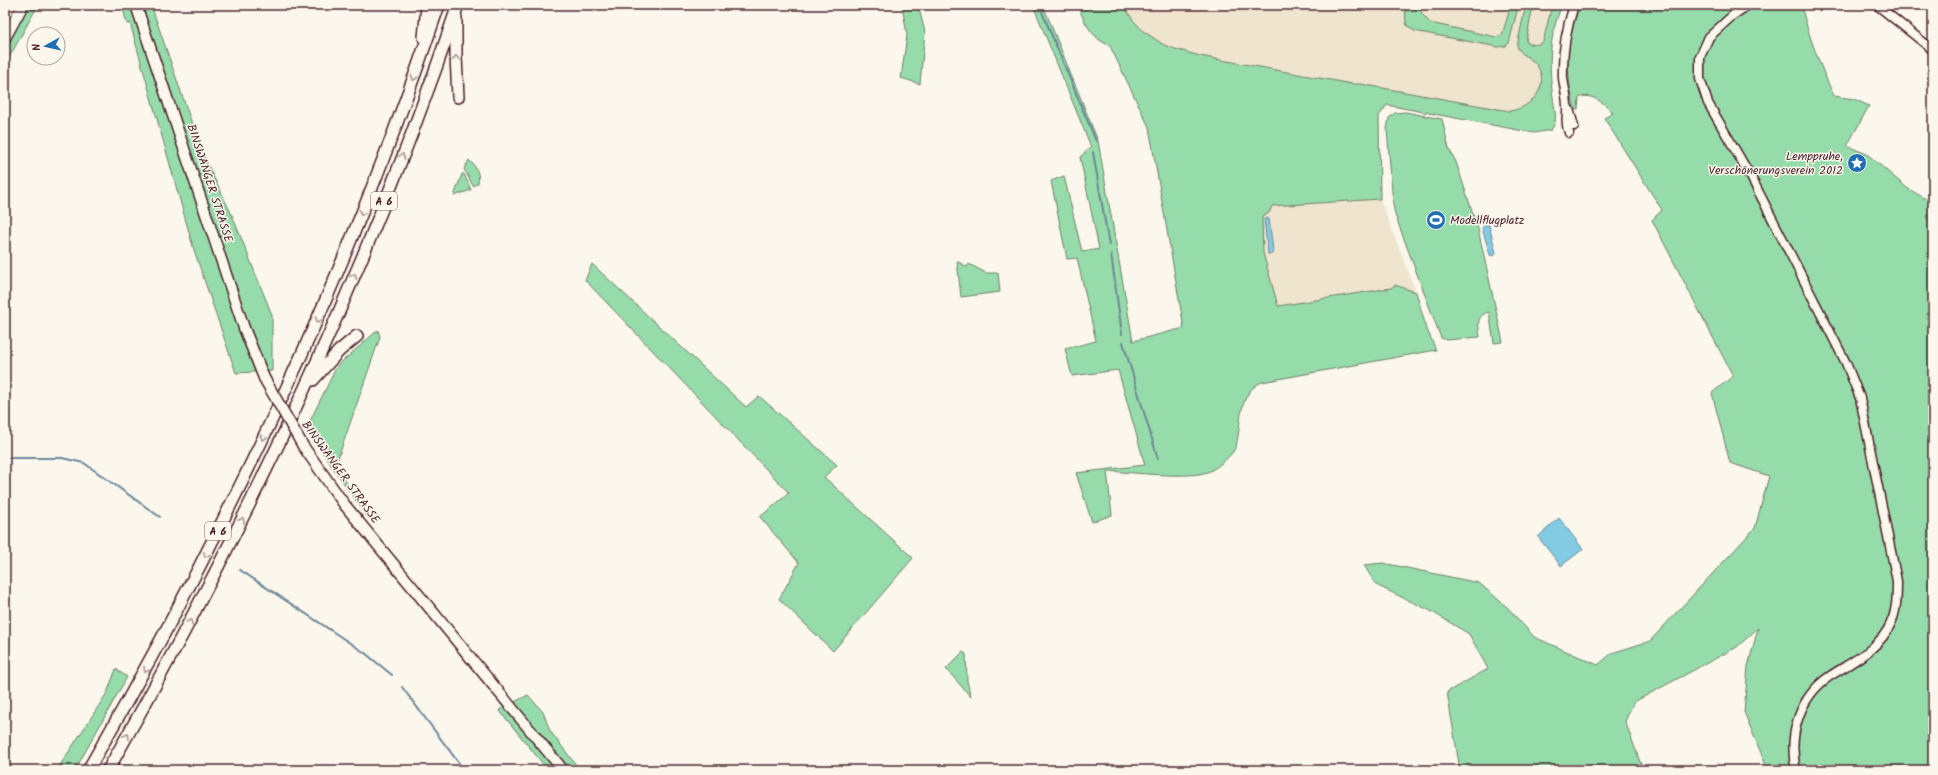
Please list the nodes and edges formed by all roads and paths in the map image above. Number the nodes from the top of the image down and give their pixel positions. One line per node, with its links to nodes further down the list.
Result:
1 (12, 5): 10 (street)
2 (24, 5): 11 (main road)
3 (136, 5): 22 (main road, BINSWANGER STRASSE, bridge)
4 (426, 5): 13 (highway)
5 (439, 5): 13 (highway, A 6)
6 (1574, 5): 15 (street)
7 (1748, 5): 23 (street)
8 (1876, 5): 12 (street)
9 (457, 8): 14 (highway, one-way to 9); 19 (highway, A 6, one-way to 9)
10 (5, 18)
11 (5, 38)
12 (1933, 50)
13 (422, 56): 20 (highway, A 6, one-way to 20)
14 (458, 97)
15 (1567, 106): 16 (street); 17 (street)
16 (1574, 126)
17 (1569, 133)
18 (357, 336): 19 (highway)
19 (305, 390): 21 (highway, A 6, one-way to 19)
20 (88, 770)
21 (108, 770)
22 (563, 770)
23 (1796, 770)

